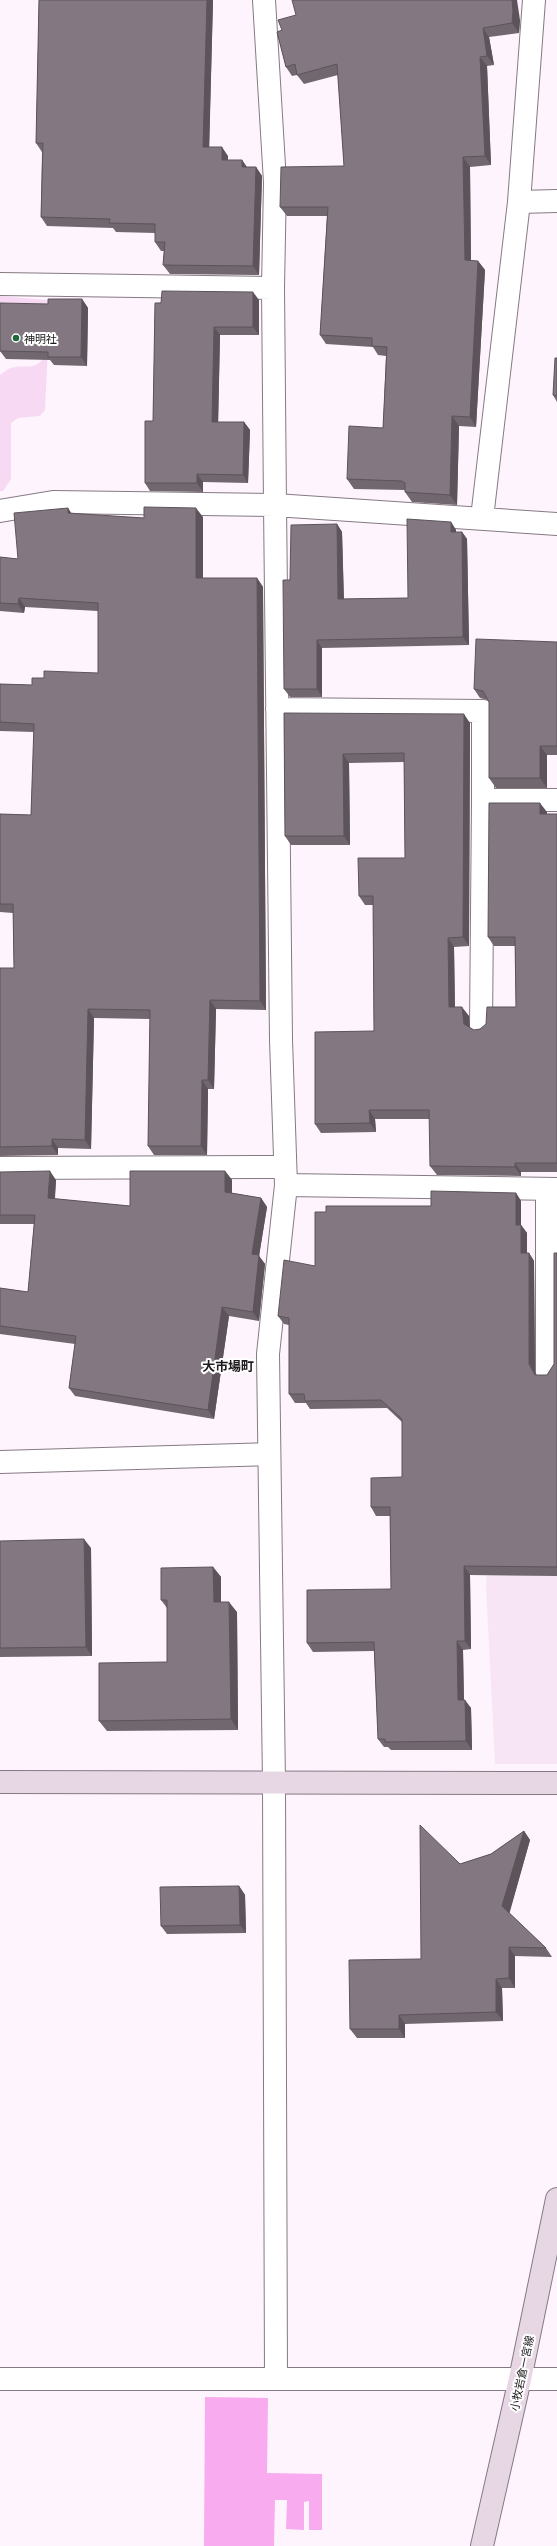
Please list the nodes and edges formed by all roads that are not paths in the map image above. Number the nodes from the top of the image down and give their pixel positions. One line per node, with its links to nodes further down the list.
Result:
1 (264, 0): 6 (street)
2 (534, 0): 3 (street)
3 (519, 202): 4 (street); 9 (street)
4 (557, 202)
5 (0, 284): 6 (street)
6 (273, 288): 7 (street)
7 (275, 505): 8 (street); 9 (street); 11 (street)
8 (0, 511)
9 (482, 518): 10 (street)
10 (557, 524)
11 (277, 709): 12 (street); 16 (street)
12 (483, 800): 13 (street); 14 (street)
13 (557, 800)
14 (481, 1027)
15 (0, 1168): 16 (street)
16 (285, 1176): 17 (street); 19 (street)
17 (552, 1189): 18 (street)
18 (546, 1372)
19 (269, 1454): 20 (street); 22 (street)
20 (0, 1462)
21 (0, 1782): 22 (street)
22 (274, 1783): 23 (street); 26 (street)
23 (557, 1783)
24 (557, 2198): 27 (street, 小牧岩倉一宮線)
25 (0, 2379): 26 (street)
26 (276, 2379): 27 (street)
27 (520, 2379): 28 (street); 29 (street, 小牧岩倉一宮線)
28 (557, 2379)
29 (482, 2546)

